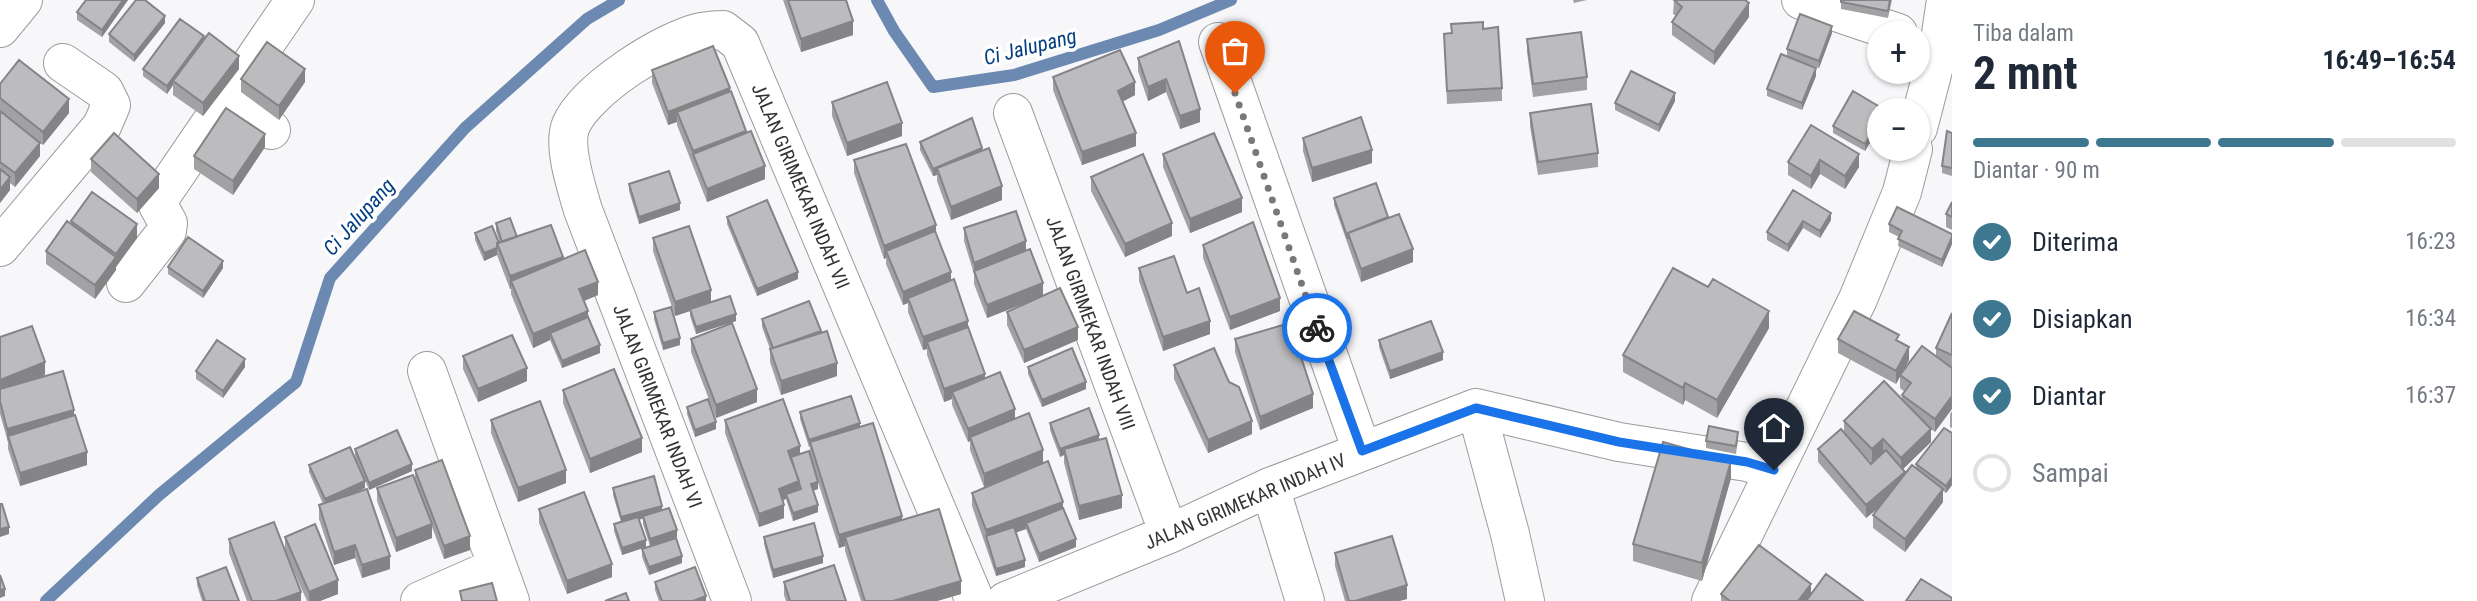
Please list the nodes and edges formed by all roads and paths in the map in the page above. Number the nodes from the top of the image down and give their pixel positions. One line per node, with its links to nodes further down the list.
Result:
1 (23, 0): 6 (street)
2 (295, 0): 10 (street)
3 (1801, 0): 5 (street)
4 (1945, 0): 7 (street)
5 (1867, 22)
6 (0, 28)
7 (1930, 38)
8 (1217, 42): 19 (street)
9 (63, 63): 15 (street)
10 (226, 99): 12 (street); 16 (street)
11 (1013, 113): 22 (street, JALAN GIRIMEKAR INDAH VIII)
12 (271, 130)
13 (1910, 161): 20 (street)
14 (583, 210): 26 (street, JALAN GIRIMEKAR INDAH VI); 27 (street, JALAN GIRIMEKAR INDAH VII)
15 (0, 247)
16 (126, 284)
17 (427, 371): 23 (street)
18 (1476, 408): 19 (street, JALAN GIRIMEKAR INDAH IV); 20 (street); 30 (street)
19 (1362, 451): 21 (street, JALAN GIRIMEKAR INDAH IV)
20 (1774, 470): 31 (street)
21 (1270, 487): 22 (street, JALAN GIRIMEKAR INDAH IV); 29 (street)
22 (1169, 534): 24 (street, JALAN GIRIMEKAR INDAH IV)
23 (504, 584): 25 (street)
24 (1072, 589): 28 (street, JALAN GIRIMEKAR INDAH IV)
25 (419, 601)
26 (732, 601)
27 (975, 601)
28 (1006, 601)
29 (1305, 601)
30 (1525, 601)
31 (1711, 601)

